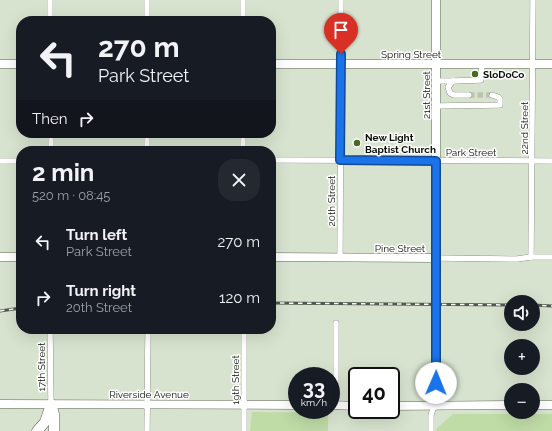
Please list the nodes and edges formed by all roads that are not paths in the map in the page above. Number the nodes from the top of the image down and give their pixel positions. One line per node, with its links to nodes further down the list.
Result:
1 (50, 0): 7 (street)
2 (147, 0): 8 (street)
3 (243, 0): 9 (street)
4 (341, 0): 13 (street, 20th Street)
5 (436, 0): 14 (main road, 21st Street)
6 (533, 0): 16 (street, 22nd Street)
7 (50, 16)
8 (147, 16)
9 (243, 16)
10 (0, 64): 11 (main road)
11 (16, 64)
12 (276, 64): 13 (main road, Spring Street)
13 (341, 64): 14 (main road, Spring Street); 27 (street, 20th Street)
14 (436, 64): 15 (main road, Spring Street); 20 (main road, 21st Street)
15 (482, 64): 16 (main road, Spring Street); 18 (street)
16 (533, 64): 17 (main road, Spring Street); 30 (street, 22nd Street)
17 (552, 64)
18 (482, 76): 19 (street); 21 (street)
19 (506, 76)
20 (436, 81): 21 (street); 24 (main road, 21st Street)
21 (454, 81): 22 (street)
22 (469, 95)
23 (492, 95): 24 (street)
24 (436, 106): 29 (main road, 21st Street)
25 (0, 160): 28 (street)
26 (276, 160): 27 (street, Park Street)
27 (340, 160): 29 (street, Park Street); 37 (street, 20th Street)
28 (16, 161)
29 (436, 161): 30 (street, Park Street); 38 (main road, 21st Street)
30 (532, 161): 31 (street, Park Street); 35 (street, 22nd Street)
31 (552, 161)
32 (0, 257): 33 (main road)
33 (16, 257)
34 (276, 257): 37 (main road, Pine Street)
35 (532, 257): 36 (street, Pine Street); 38 (street, Pine Street)
36 (552, 257)
37 (340, 258): 38 (main road, Pine Street)
38 (436, 258): 53 (main road, 21st Street)
39 (336, 323): 43 (street)
40 (50, 334): 45 (street, 17th Street)
41 (148, 334): 46 (street)
42 (244, 334): 47 (street, 19th Street)
43 (335, 367)
44 (0, 404): 45 (main road, Riverside Avenue)
45 (51, 404): 46 (main road, Riverside Avenue); 54 (highway); 55 (highway)
46 (147, 404): 47 (main road, Riverside Avenue); 56 (street)
47 (244, 404): 48 (main road, Riverside Avenue); 57 (street, 19th Street)
48 (288, 405)
49 (504, 405): 53 (main road)
50 (540, 405): 51 (main road)
51 (552, 405)
52 (400, 406): 53 (main road)
53 (434, 406): 58 (street)
54 (37, 431)
55 (54, 431)
56 (147, 431)
57 (244, 431)
58 (431, 431)

